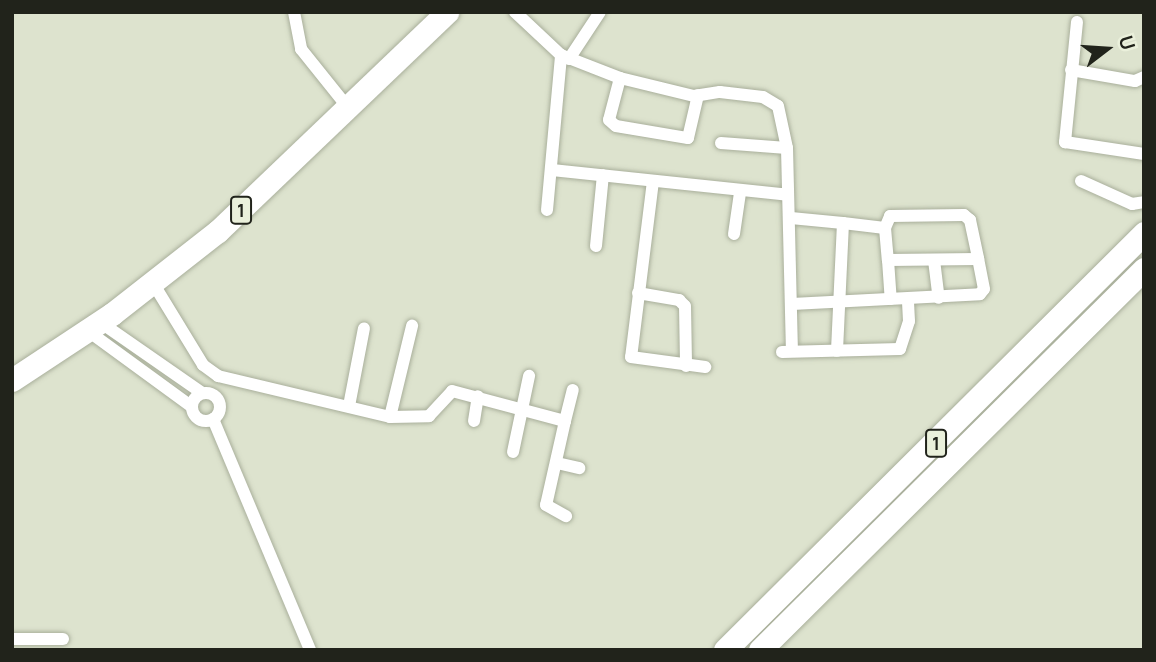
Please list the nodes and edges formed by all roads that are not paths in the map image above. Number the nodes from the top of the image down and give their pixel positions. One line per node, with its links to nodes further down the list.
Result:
1 (294, 12): 11 (street)
2 (447, 12): 11 (highway, 1)
3 (516, 12): 6 (street)
4 (600, 12): 6 (street)
5 (1077, 22): 7 (street)
6 (565, 57): 9 (street); 15 (street)
7 (1071, 70): 8 (street); 14 (street)
8 (1144, 77)
9 (620, 78): 10 (street); 10 (street)
10 (698, 95): 13 (street)
11 (349, 109): 33 (highway, 1)
12 (721, 144): 13 (street)
13 (787, 148): 20 (street)
14 (1144, 154)
15 (552, 170): 16 (street); 22 (street)
16 (603, 175): 17 (street); 28 (street)
17 (653, 181): 19 (street); 34 (street)
18 (1081, 181): 21 (street)
19 (740, 193): 20 (street); 27 (street)
20 (788, 195): 23 (street)
21 (1144, 202)
22 (547, 210)
23 (791, 218): 24 (street); 39 (street)
24 (843, 223): 25 (street); 38 (street)
25 (885, 228): 29 (street); 30 (street)
26 (1144, 233): 65 (highway, 1)
27 (734, 234)
28 (596, 246)
29 (978, 259): 31 (street); 35 (street)
30 (888, 260): 31 (street); 36 (street)
31 (934, 260): 35 (street)
32 (1144, 269): 66 (highway, 1)
33 (153, 283): 40 (highway, 1); 52 (street)
34 (638, 292): 44 (street); 44 (street)
35 (939, 298): 37 (street)
36 (891, 299): 37 (street); 38 (street)
37 (908, 300): 43 (street)
38 (840, 302): 39 (street); 43 (street)
39 (792, 304): 43 (street)
40 (94, 326): 47 (highway, 1); 49 (street); 51 (street)
41 (412, 326): 54 (street)
42 (364, 328): 52 (street)
43 (837, 351)
44 (686, 366): 45 (street)
45 (705, 367)
46 (529, 376): 53 (street)
47 (12, 380)
48 (573, 390): 57 (street)
49 (202, 393): 51 (street); 55 (street)
50 (478, 396): 53 (street); 54 (street); 56 (street)
51 (191, 406): 55 (street)
52 (349, 407): 54 (street)
53 (521, 408): 57 (street); 58 (street)
54 (390, 417)
55 (213, 419): 64 (street)
56 (474, 421)
57 (565, 421): 59 (street)
58 (513, 452)
59 (557, 463): 60 (street); 61 (street)
60 (579, 468)
61 (566, 516)
62 (12, 639): 63 (street)
63 (63, 639)
64 (310, 650)
65 (725, 650)
66 (760, 650)

